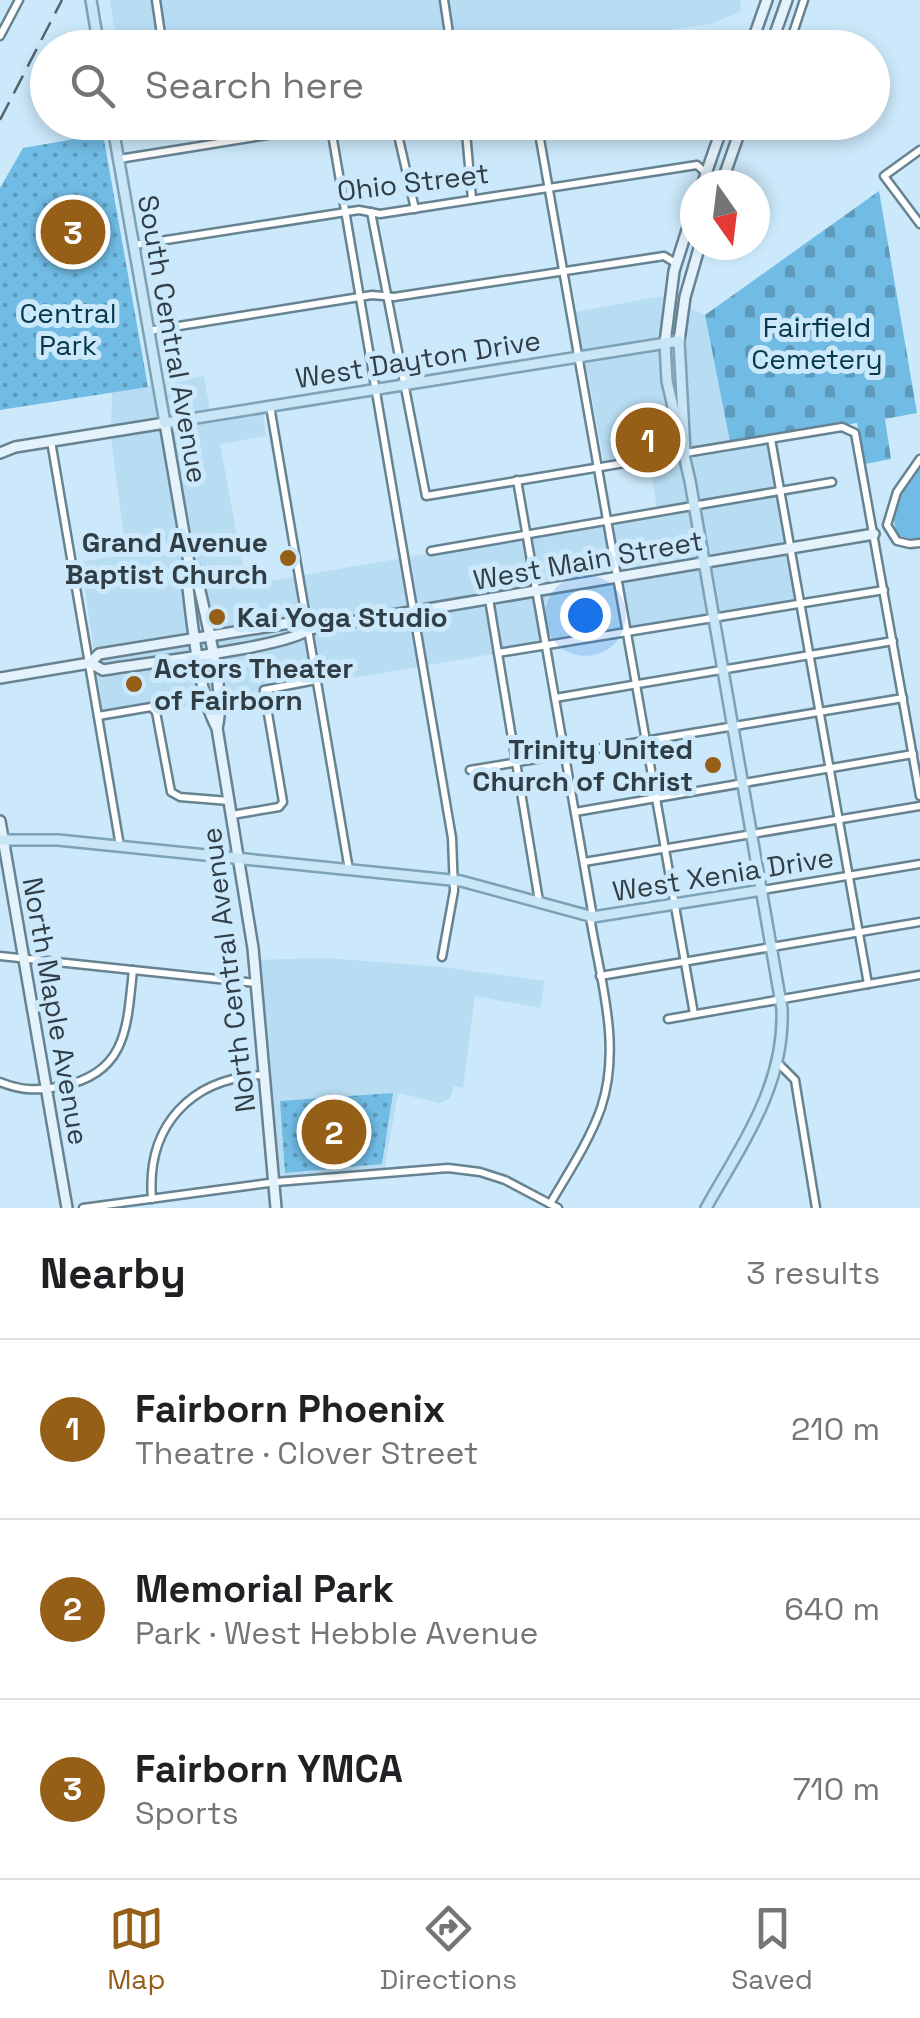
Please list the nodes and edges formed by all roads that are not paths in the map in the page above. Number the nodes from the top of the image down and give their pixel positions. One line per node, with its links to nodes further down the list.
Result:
1 (19, 0): 14 (street)
2 (91, 0): 8 (main road)
3 (156, 0): 9 (street)
4 (444, 0): 10 (street)
5 (767, 0): 11 (street)
6 (804, 0): 13 (street)
7 (786, 3): 12 (street)
8 (96, 30)
9 (160, 30)
10 (447, 30)
11 (756, 30)
12 (776, 30)
13 (794, 30)
14 (0, 36)
15 (115, 140): 24 (main road, South Central Avenue)
16 (233, 140): 24 (street)
17 (333, 140): 31 (street)
18 (399, 140): 30 (street)
19 (467, 140): 29 (street)
20 (541, 140): 28 (street)
21 (718, 140): 26 (street)
22 (737, 140): 27 (street)
23 (920, 150): 33 (street)
24 (118, 159): 34 (main road, South Central Avenue)
25 (703, 170): 28 (street, Ohio Street)
26 (707, 170)
27 (726, 170)
28 (548, 187): 29 (street, Ohio Street); 38 (street)
29 (472, 199): 30 (street, Ohio Street)
30 (415, 208): 32 (street, Ohio Street)
31 (345, 212): 32 (street, Ohio Street); 34 (street, Ohio Street); 40 (street)
32 (371, 212): 41 (street)
33 (920, 224)
34 (134, 245): 43 (main road, South Central Avenue)
35 (680, 252): 37 (street)
36 (696, 260): 42 (street)
37 (676, 264): 38 (street); 39 (street)
38 (563, 270): 41 (street); 46 (street)
39 (670, 295): 42 (street); 45 (street)
40 (360, 298): 41 (street); 43 (street); 48 (street)
41 (386, 298): 47 (street)
42 (682, 324): 44 (street)
43 (148, 331): 50 (main road, South Central Avenue)
44 (679, 341): 45 (main road, West Dayton Drive); 54 (main road)
45 (665, 343): 46 (main road, West Dayton Drive); 54 (main road)
46 (578, 356): 47 (main road, West Dayton Drive); 56 (street)
47 (405, 384): 48 (main road, West Dayton Drive); 57 (street)
48 (375, 389): 49 (main road, West Dayton Drive); 74 (street)
49 (270, 406): 50 (main road, West Dayton Drive); 76 (street)
50 (165, 422): 52 (street); 67 (street, South Central Avenue)
51 (770, 439): 54 (street); 59 (street); 62 (street)
52 (51, 441): 53 (street); 86 (street)
53 (0, 453)
54 (685, 453): 56 (street); 60 (main road)
55 (920, 459): 64 (street)
56 (598, 466): 57 (street); 61 (street)
57 (517, 480): 63 (street)
58 (832, 482): 59 (street)
59 (779, 491): 60 (street); 65 (street)
60 (694, 505): 61 (street); 68 (main road)
61 (607, 521): 63 (street); 69 (street)
62 (874, 534): 65 (street, West Main Street); 70 (street)
63 (527, 535): 66 (street); 71 (street)
64 (920, 543)
65 (790, 548): 68 (street, West Main Street); 73 (street)
66 (431, 551)
67 (189, 563): 78 (street, South Central Avenue); 79 (street, South Central Avenue)
68 (704, 563): 69 (street, West Main Street); 75 (main road)
69 (617, 578): 71 (street, West Main Street); 77 (street)
70 (884, 590): 73 (street); 80 (street)
71 (536, 591): 72 (street, West Main Street); 81 (street)
72 (489, 599): 74 (street, West Main Street); 83 (street)
73 (800, 604): 75 (street); 85 (street)
74 (413, 612): 76 (street, West Main Street); 121 (street)
75 (715, 619): 77 (street); 87 (main road)
76 (309, 630): 78 (street, West Main Street); 82 (street, West Main Street); 89 (street)
77 (627, 634): 81 (street); 90 (street)
78 (208, 637): 79 (street, West Main Street); 82 (street, North Central Avenue)
79 (196, 639): 84 (street, North Central Avenue); 86 (street, West Main Street)
80 (892, 641): 85 (street); 92 (street)
81 (546, 646): 83 (street); 91 (street)
82 (211, 653): 84 (street, West Main Street); 96 (street, North Central Avenue)
83 (498, 653): 100 (street)
84 (199, 655): 86 (street, West Main Street); 96 (street, North Central Avenue)
85 (809, 655): 87 (street); 93 (street)
86 (90, 663): 88 (street); 94 (street)
87 (724, 670): 90 (street); 95 (main road)
88 (0, 678)
89 (316, 680): 109 (street); 119 (street)
90 (636, 684): 91 (street); 97 (street)
91 (555, 698): 98 (street)
92 (903, 698): 93 (street); 99 (street)
93 (819, 712): 95 (street); 101 (street)
94 (98, 716): 106 (street); 114 (street)
95 (734, 726): 97 (street); 103 (main road)
96 (217, 728): 106 (street, North Central Avenue)
97 (646, 741): 98 (street); 105 (street)
98 (565, 754): 100 (street); 108 (street)
99 (912, 754): 101 (street); 104 (street)
100 (516, 763): 102 (street); 123 (street)
101 (829, 768): 103 (street); 110 (street)
102 (470, 770)
103 (743, 783): 105 (street); 112 (main road)
104 (920, 796)
105 (656, 797): 108 (street); 115 (street)
106 (230, 801): 109 (street, North Central Avenue)
107 (920, 806): 110 (street)
108 (575, 812): 117 (street)
109 (232, 815): 116 (street, North Central Avenue)
110 (838, 820): 112 (street); 120 (street)
111 (0, 821): 113 (street, North Maple Avenue)
112 (752, 834): 115 (street); 122 (main road)
113 (2, 840): 114 (main road, West Xenia Drive); 131 (street, North Maple Avenue)
114 (120, 846): 116 (main road, West Xenia Drive)
115 (665, 849): 117 (street); 124 (street)
116 (238, 858): 119 (main road, West Xenia Drive); 136 (street, North Central Avenue)
117 (584, 862): 125 (street)
118 (920, 864): 120 (street, West Xenia Drive)
119 (349, 870): 121 (main road, West Xenia Drive)
120 (848, 876): 122 (street, West Xenia Drive); 127 (street)
121 (454, 880): 123 (main road, West Xenia Drive); 130 (street)
122 (762, 890): 124 (main road, West Xenia Drive); 128 (main road)
123 (538, 902): 125 (main road, West Xenia Drive)
124 (675, 905): 125 (main road, West Xenia Drive); 132 (street)
125 (592, 917): 135 (street)
126 (920, 922): 127 (street)
127 (858, 932): 128 (street); 137 (street)
128 (772, 948): 132 (street); 138 (main road)
129 (0, 956): 131 (street)
130 (442, 957)
131 (24, 959): 133 (street); 144 (street, North Maple Avenue)
132 (685, 962): 135 (street); 139 (street)
133 (133, 970): 136 (street); 144 (street)
134 (920, 974): 137 (street)
135 (600, 976): 147 (street)
136 (256, 982): 142 (street, North Central Avenue)
137 (868, 984): 138 (street)
138 (781, 999): 139 (street); 141 (main road)
139 (694, 1014): 140 (street)
140 (668, 1019)
141 (778, 1064): 151 (main road); 152 (street)
142 (264, 1075): 145 (street, North Central Avenue); 146 (street)
143 (0, 1082): 144 (street)
144 (46, 1090): 148 (street, North Maple Avenue)
145 (274, 1183): 146 (street); 147 (street); 150 (street, North Central Avenue)
146 (152, 1199): 149 (street)
147 (554, 1206)
148 (67, 1208)
149 (83, 1208)
150 (276, 1208)
151 (706, 1208)
152 (816, 1208)

